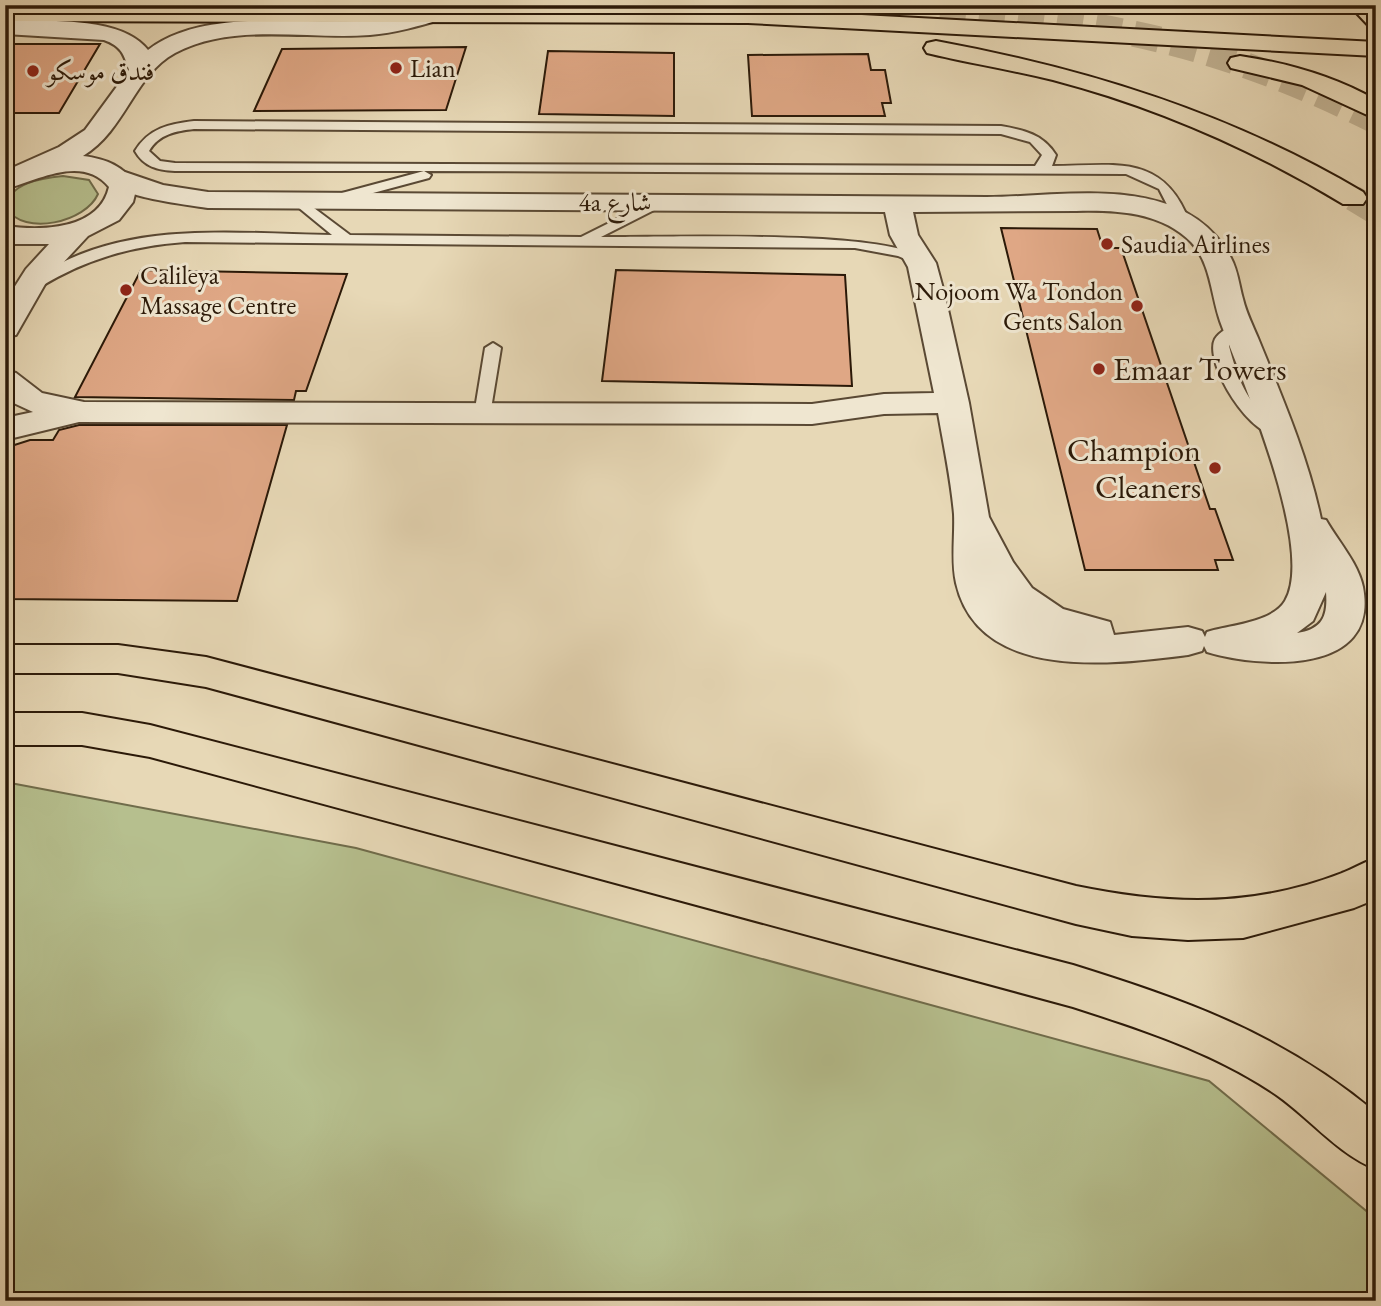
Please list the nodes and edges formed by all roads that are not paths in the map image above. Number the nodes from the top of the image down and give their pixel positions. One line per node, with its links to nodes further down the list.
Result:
1 (1360, 5): 4 (main road)
2 (5, 14): 3 (main road)
3 (439, 14): 6 (main road); 8 (street); 15 (main road)
4 (1376, 20)
5 (5, 27): 8 (street)
6 (999, 31): 7 (main road); 9 (main road)
7 (1376, 49)
8 (140, 68): 10 (street)
9 (1376, 111)
10 (111, 115): 13 (street); 14 (street)
11 (478, 167): 12 (lane); 12 (lane); 18 (lane)
12 (1037, 171): 23 (lane)
13 (114, 175): 14 (street, 4a شارع); 16 (street, 4a شارع); 24 (street)
14 (15, 176)
15 (1353, 198)
16 (208, 200): 17 (street, 4a شارع); 24 (street, 4a شارع)
17 (298, 200): 18 (street, 4a شارع); 26 (lane)
18 (329, 201): 19 (street, 4a شارع)
19 (657, 203): 20 (street, 4a شارع); 27 (lane)
20 (898, 204): 21 (street, 4a شارع); 28 (street)
21 (929, 204): 22 (street, 4a شارع); 28 (street)
22 (1022, 205): 23 (street); 30 (street)
23 (1182, 221): 30 (street)
24 (85, 227): 25 (street, 4a شارع); 29 (street)
25 (5, 235)
26 (346, 239): 27 (lane); 29 (lane)
27 (583, 242): 28 (lane)
28 (922, 262): 36 (street)
29 (25, 291): 31 (street)
30 (1233, 314): 36 (street)
31 (5, 328)
32 (492, 348): 35 (lane)
33 (5, 380): 34 (street)
34 (84, 412): 35 (street); 37 (street)
35 (482, 415): 36 (street)
36 (956, 416)
37 (5, 429)
38 (5, 659): 40 (main road)
39 (5, 729): 41 (main road)
40 (1376, 876)
41 (1376, 1145)

